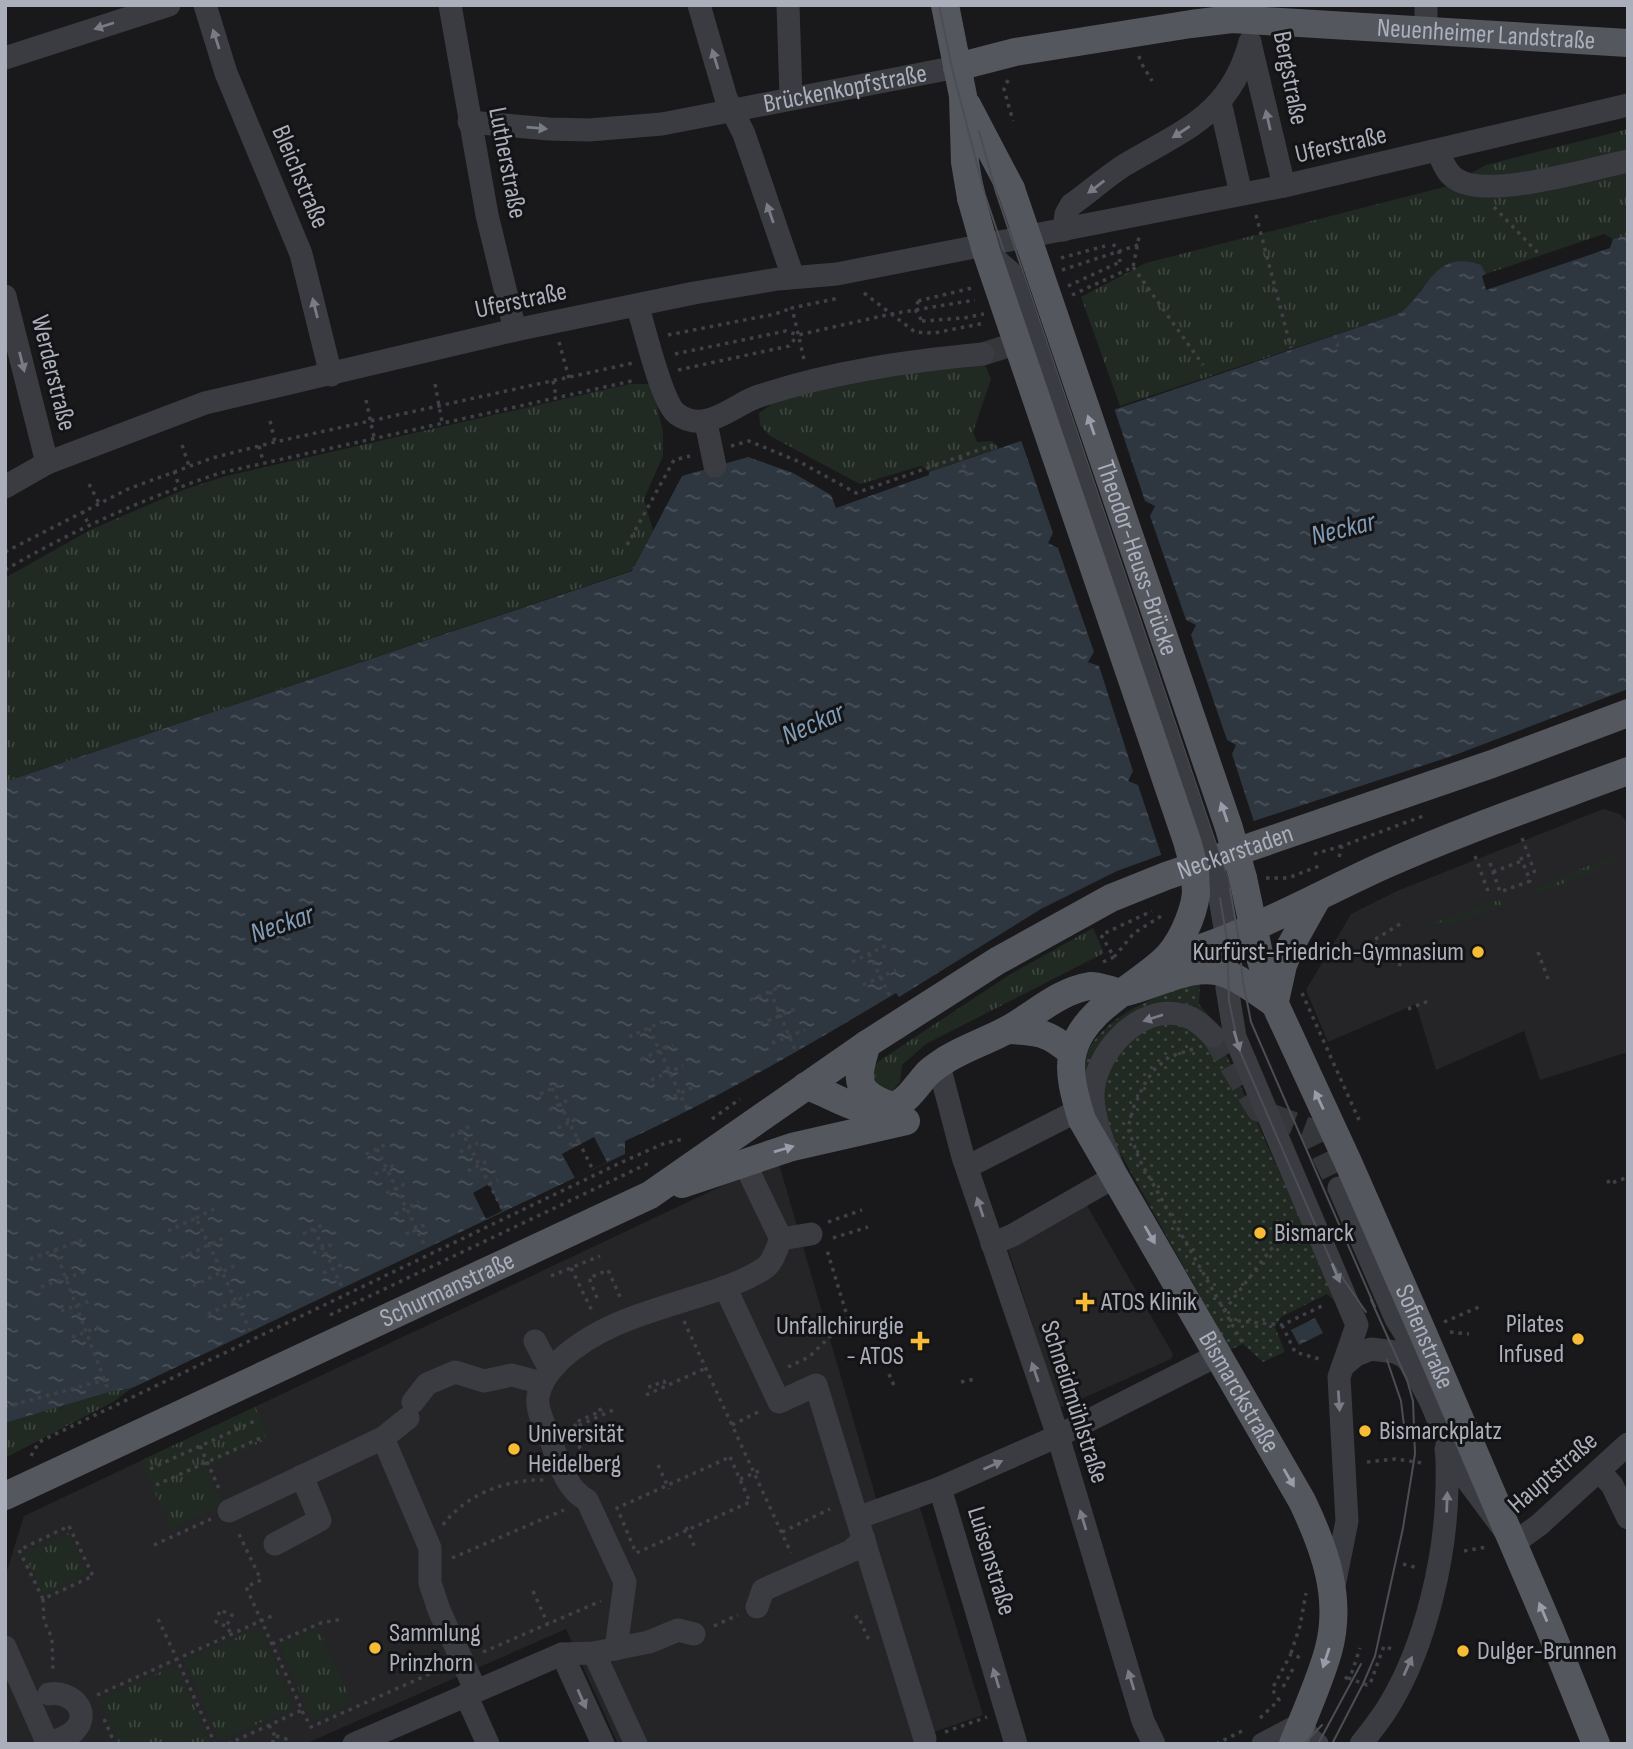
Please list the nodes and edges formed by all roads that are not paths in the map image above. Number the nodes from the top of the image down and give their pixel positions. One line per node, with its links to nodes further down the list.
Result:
1 (169, 5): 11 (street, one-way to 11)
2 (205, 5): 29 (street, Bleichstraße, one-way to 2)
3 (450, 5): 18 (street, Lutherstraße)
4 (699, 5): 17 (street, one-way to 4)
5 (788, 5): 14 (street)
6 (945, 5): 12 (main road)
7 (1217, 13): 9 (main road, Neuenheimer Landstraße); 12 (main road, Brückenkopfstraße)
8 (1426, 18): 9 (main road, Neuenheimer Landstraße); 10 (main road, Neuenheimer Landstraße)
9 (1250, 31): 15 (street); 21 (street, Bergstraße, one-way to 9)
10 (1628, 43)
11 (5, 58)
12 (957, 67): 13 (main road); 14 (street, Brückenkopfstraße)
13 (963, 96): 36 (main road, Theodor-Heuss-Brücke, one-way to 13, bridge); 36 (main road, Theodor-Heuss-Brücke, bridge)
14 (791, 98): 17 (street, Brückenkopfstraße)
15 (1220, 102): 22 (street); 23 (street, one-way to 23)
16 (1628, 105): 19 (street, Uferstraße)
17 (733, 111): 18 (street, Brückenkopfstraße, one-way to 17); 24 (street, one-way to 17)
18 (469, 122): 27 (street, Lutherstraße)
19 (1438, 152): 20 (street); 21 (street, Uferstraße)
20 (1628, 161)
21 (1284, 186): 22 (street, Uferstraße)
22 (1246, 193): 23 (street, Uferstraße)
23 (1064, 230): 24 (street, Uferstraße)
24 (793, 277): 26 (street, Uferstraße)
25 (5, 296): 32 (street, Werderstraße, one-way to 32)
26 (637, 305): 27 (street, Uferstraße); 30 (street)
27 (515, 330): 29 (street, Uferstraße)
28 (983, 354): 30 (street)
29 (331, 375): 32 (street, Uferstraße)
30 (705, 423): 31 (street)
31 (713, 459)
32 (47, 463): 33 (street, Uferstraße)
33 (5, 487)
34 (1628, 713): 46 (main road, Neckarstaden)
35 (1628, 771): 37 (main road)
36 (1231, 884): 38 (main road, Theodor-Heuss-Brücke); 39 (street); 40 (main road)
37 (1318, 897): 38 (main road); 43 (main road)
38 (1254, 929): 39 (main road); 43 (main road, Sofienstraße)
39 (1227, 940): 40 (main road); 41 (street)
40 (1166, 959): 42 (main road)
41 (1228, 974): 42 (main road); 43 (main road); 63 (street, one-way to 63)
42 (1122, 993): 44 (main road); 47 (main road)
43 (1275, 1003): 64 (main road, Sofienstraße, one-way to 43)
44 (1007, 1030): 47 (main road); 48 (main road)
45 (1206, 1042): 54 (street, one-way to 54)
46 (867, 1044): 49 (main road, Schurmanstraße); 50 (main road)
47 (1072, 1052): 51 (main road, Bismarckstraße)
48 (946, 1067): 50 (main road); 52 (main road, one-way to 48); 53 (street, Schneidmühlstraße)
49 (806, 1086): 50 (main road); 56 (main road, Schurmanstraße)
50 (894, 1107)
51 (1079, 1110): 53 (street); 54 (main road, Bismarckstraße)
52 (744, 1162): 56 (main road); 58 (street)
53 (967, 1167): 59 (street, Schneidmühlstraße, one-way to 53)
54 (1116, 1176): 59 (street); 62 (main road, Bismarckstraße, one-way to 62)
55 (1339, 1188): 64 (street)
56 (650, 1195): 74 (main road, Schurmanstraße)
57 (811, 1234): 58 (street)
58 (781, 1239): 60 (street)
59 (992, 1244): 69 (street, Schneidmühlstraße, one-way to 59)
60 (725, 1287): 65 (street); 77 (street)
61 (535, 1341): 65 (street)
62 (1218, 1355): 69 (street, Luisenstraße); 80 (main road, Bismarckstraße, one-way to 80)
63 (1333, 1365): 67 (street); 80 (street, one-way to 80)
64 (1438, 1369): 66 (main road, Sofienstraße)
65 (546, 1376): 68 (street); 84 (street)
66 (1450, 1398): 67 (street); 78 (main road, Sofienstraße)
67 (1443, 1428): 78 (street); 92 (street, one-way to 67)
68 (383, 1438): 72 (street); 86 (street)
69 (1052, 1439): 73 (street, Luisenstraße, one-way to 69); 98 (street, Schneidmühlstraße, one-way to 69)
70 (1628, 1444): 71 (street, Hauptstraße)
71 (1599, 1471): 76 (street); 78 (street, Hauptstraße)
72 (302, 1476): 75 (street); 79 (street)
73 (940, 1488): 77 (street); 97 (street, Luisenstraße, one-way to 73)
74 (8, 1500)
75 (229, 1511)
76 (1628, 1518)
77 (858, 1519): 81 (street); 89 (street)
78 (1514, 1543): 99 (main road, Sofienstraße, one-way to 78)
79 (275, 1544)
80 (1320, 1588): 90 (main road, Bismarckstraße, one-way to 90)
81 (757, 1607)
82 (694, 1634): 84 (street)
83 (5, 1647): 93 (street)
84 (605, 1651): 85 (street); 96 (street)
85 (562, 1654): 86 (street); 95 (street, one-way to 95)
86 (471, 1693): 91 (street); 94 (street)
87 (49, 1694): 93 (street)
88 (1256, 1731): 90 (street)
89 (925, 1738)
90 (1300, 1739)
91 (487, 1743)
92 (1361, 1743)
93 (48, 1744)
94 (354, 1744)
95 (603, 1744)
96 (636, 1744)
97 (1016, 1744)
98 (1154, 1744)
99 (1596, 1744)

